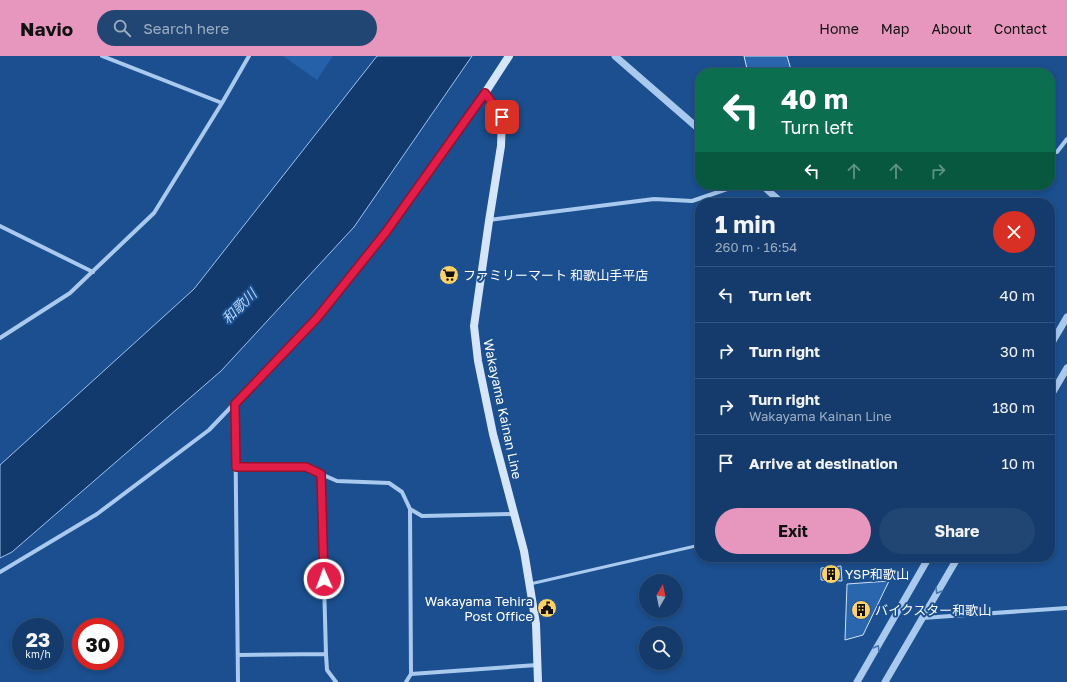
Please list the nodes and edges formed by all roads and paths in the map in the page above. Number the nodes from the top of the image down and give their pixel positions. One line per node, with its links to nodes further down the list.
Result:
1 (102, 56): 6 (street)
2 (250, 56): 6 (street)
3 (509, 56): 5 (main road)
4 (615, 56): 7 (street)
5 (485, 93): 15 (main road, Wakayama Kainan Line); 23 (street)
6 (222, 103): 17 (street)
7 (695, 126)
8 (1067, 139): 9 (street)
9 (1055, 152)
10 (724, 190): 12 (street)
11 (768, 190): 13 (street)
12 (701, 198)
13 (776, 198)
14 (695, 200): 15 (street)
15 (489, 220): 27 (main road, Wakayama Kainan Line)
16 (0, 226): 17 (street)
17 (93, 272): 20 (street)
18 (1067, 317): 19 (street)
19 (1055, 337)
20 (0, 338)
21 (1067, 368): 22 (street)
22 (1055, 388)
23 (235, 404): 24 (street); 31 (street)
24 (236, 467): 25 (street); 36 (street)
25 (321, 474): 26 (street); 35 (street)
26 (410, 508): 27 (street); 38 (street)
27 (514, 514): 32 (main road, Wakayama Kainan Line)
28 (695, 546): 32 (lane)
29 (926, 562): 43 (street, one-way to 29)
30 (955, 562): 34 (street, one-way to 34)
31 (0, 572)
32 (530, 584): 37 (main road, Wakayama Kainan Line)
33 (1067, 608): 34 (street)
34 (922, 618): 44 (street)
35 (326, 654): 36 (street); 40 (street)
36 (238, 655): 39 (street)
37 (538, 665): 38 (street); 42 (main road, Wakayama Kainan Line)
38 (411, 674): 41 (street)
39 (238, 682)
40 (336, 682)
41 (406, 682)
42 (538, 682)
43 (857, 682)
44 (886, 682)

